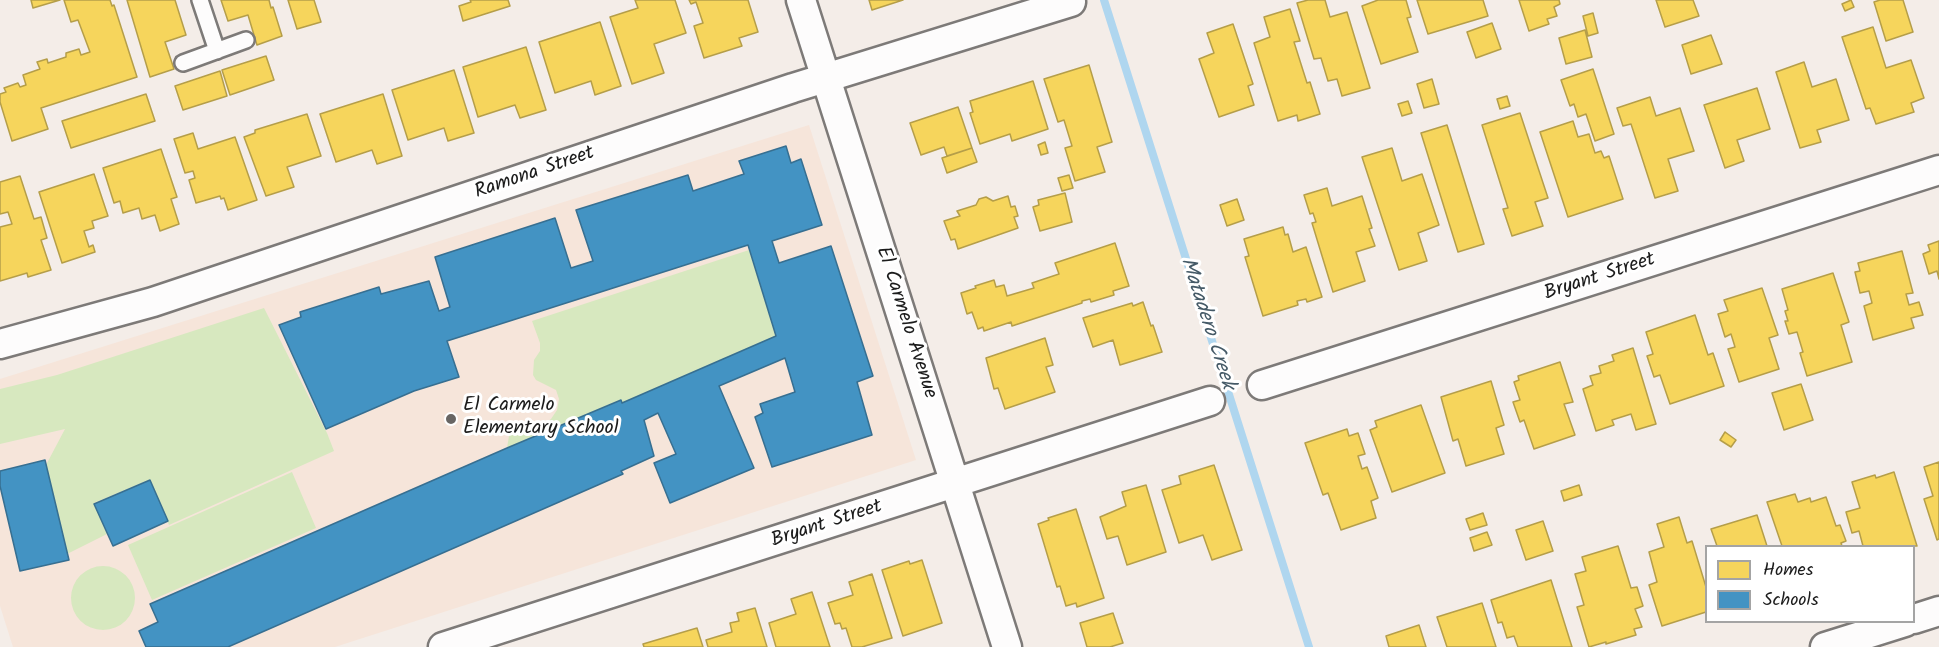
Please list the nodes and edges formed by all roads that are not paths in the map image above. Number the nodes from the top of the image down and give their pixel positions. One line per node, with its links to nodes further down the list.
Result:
1 (201, 0): 5 (lane)
2 (801, 0): 7 (street, El Carmelo Avenue)
3 (1071, 2): 7 (street, Ramona Street)
4 (246, 40): 5 (lane)
5 (217, 51): 6 (lane)
6 (183, 63)
7 (825, 77): 9 (street, Ramona Street); 12 (street, El Carmelo Avenue)
8 (1939, 170): 10 (street, Bryant Street)
9 (0, 344)
10 (1262, 385)
11 (1210, 401): 12 (street, Bryant Street)
12 (956, 484): 16 (street, Bryant Street); 17 (street, El Carmelo Avenue)
13 (1939, 611): 14 (street)
14 (1915, 619)
15 (1899, 623): 18 (street)
16 (443, 647)
17 (1007, 647)
18 (1825, 647)

